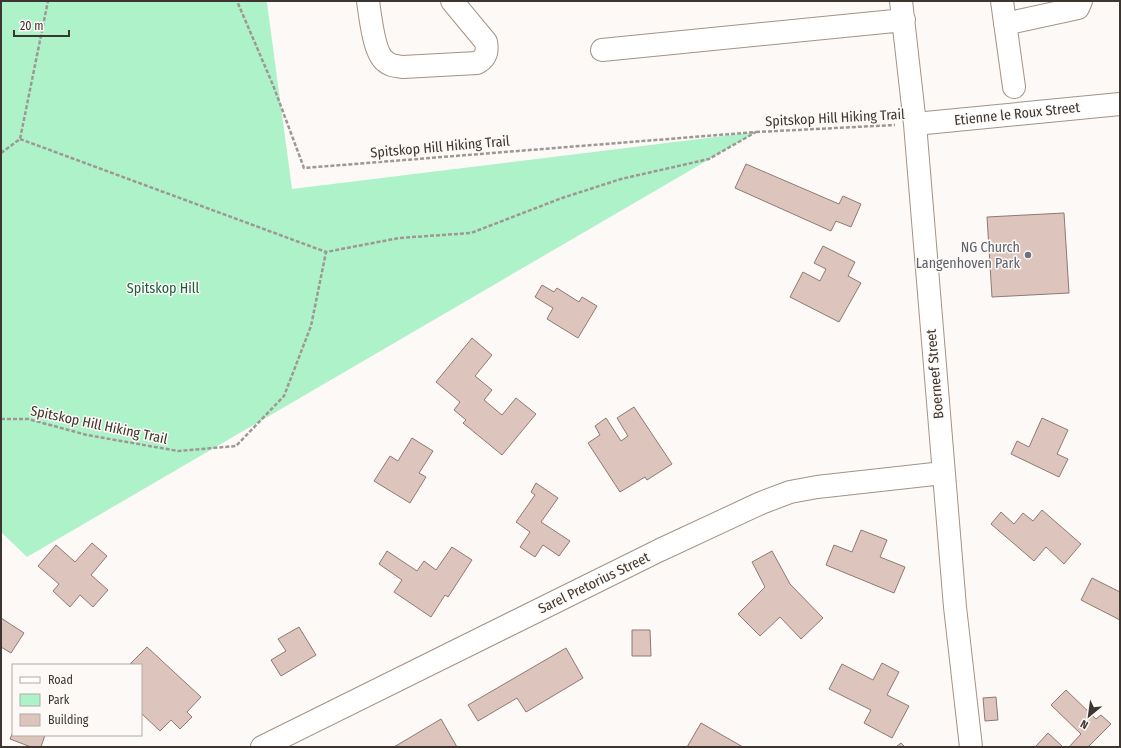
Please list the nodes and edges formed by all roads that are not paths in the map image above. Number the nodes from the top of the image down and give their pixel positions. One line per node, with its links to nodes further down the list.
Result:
1 (368, 1): 2 (street)
2 (452, 1)
3 (1002, 1): 6 (street)
4 (1081, 1): 6 (street)
5 (903, 11): 7 (street); 10 (street, Boerneef Street)
6 (1006, 24): 8 (street)
7 (602, 50)
8 (1014, 87)
9 (1120, 104): 10 (street, Etienne le Roux Street)
10 (915, 124): 11 (street, Boerneef Street)
11 (943, 473): 12 (street, Sarel Pretorius Street); 13 (street, Boerneef Street)
12 (262, 747)
13 (971, 747)

